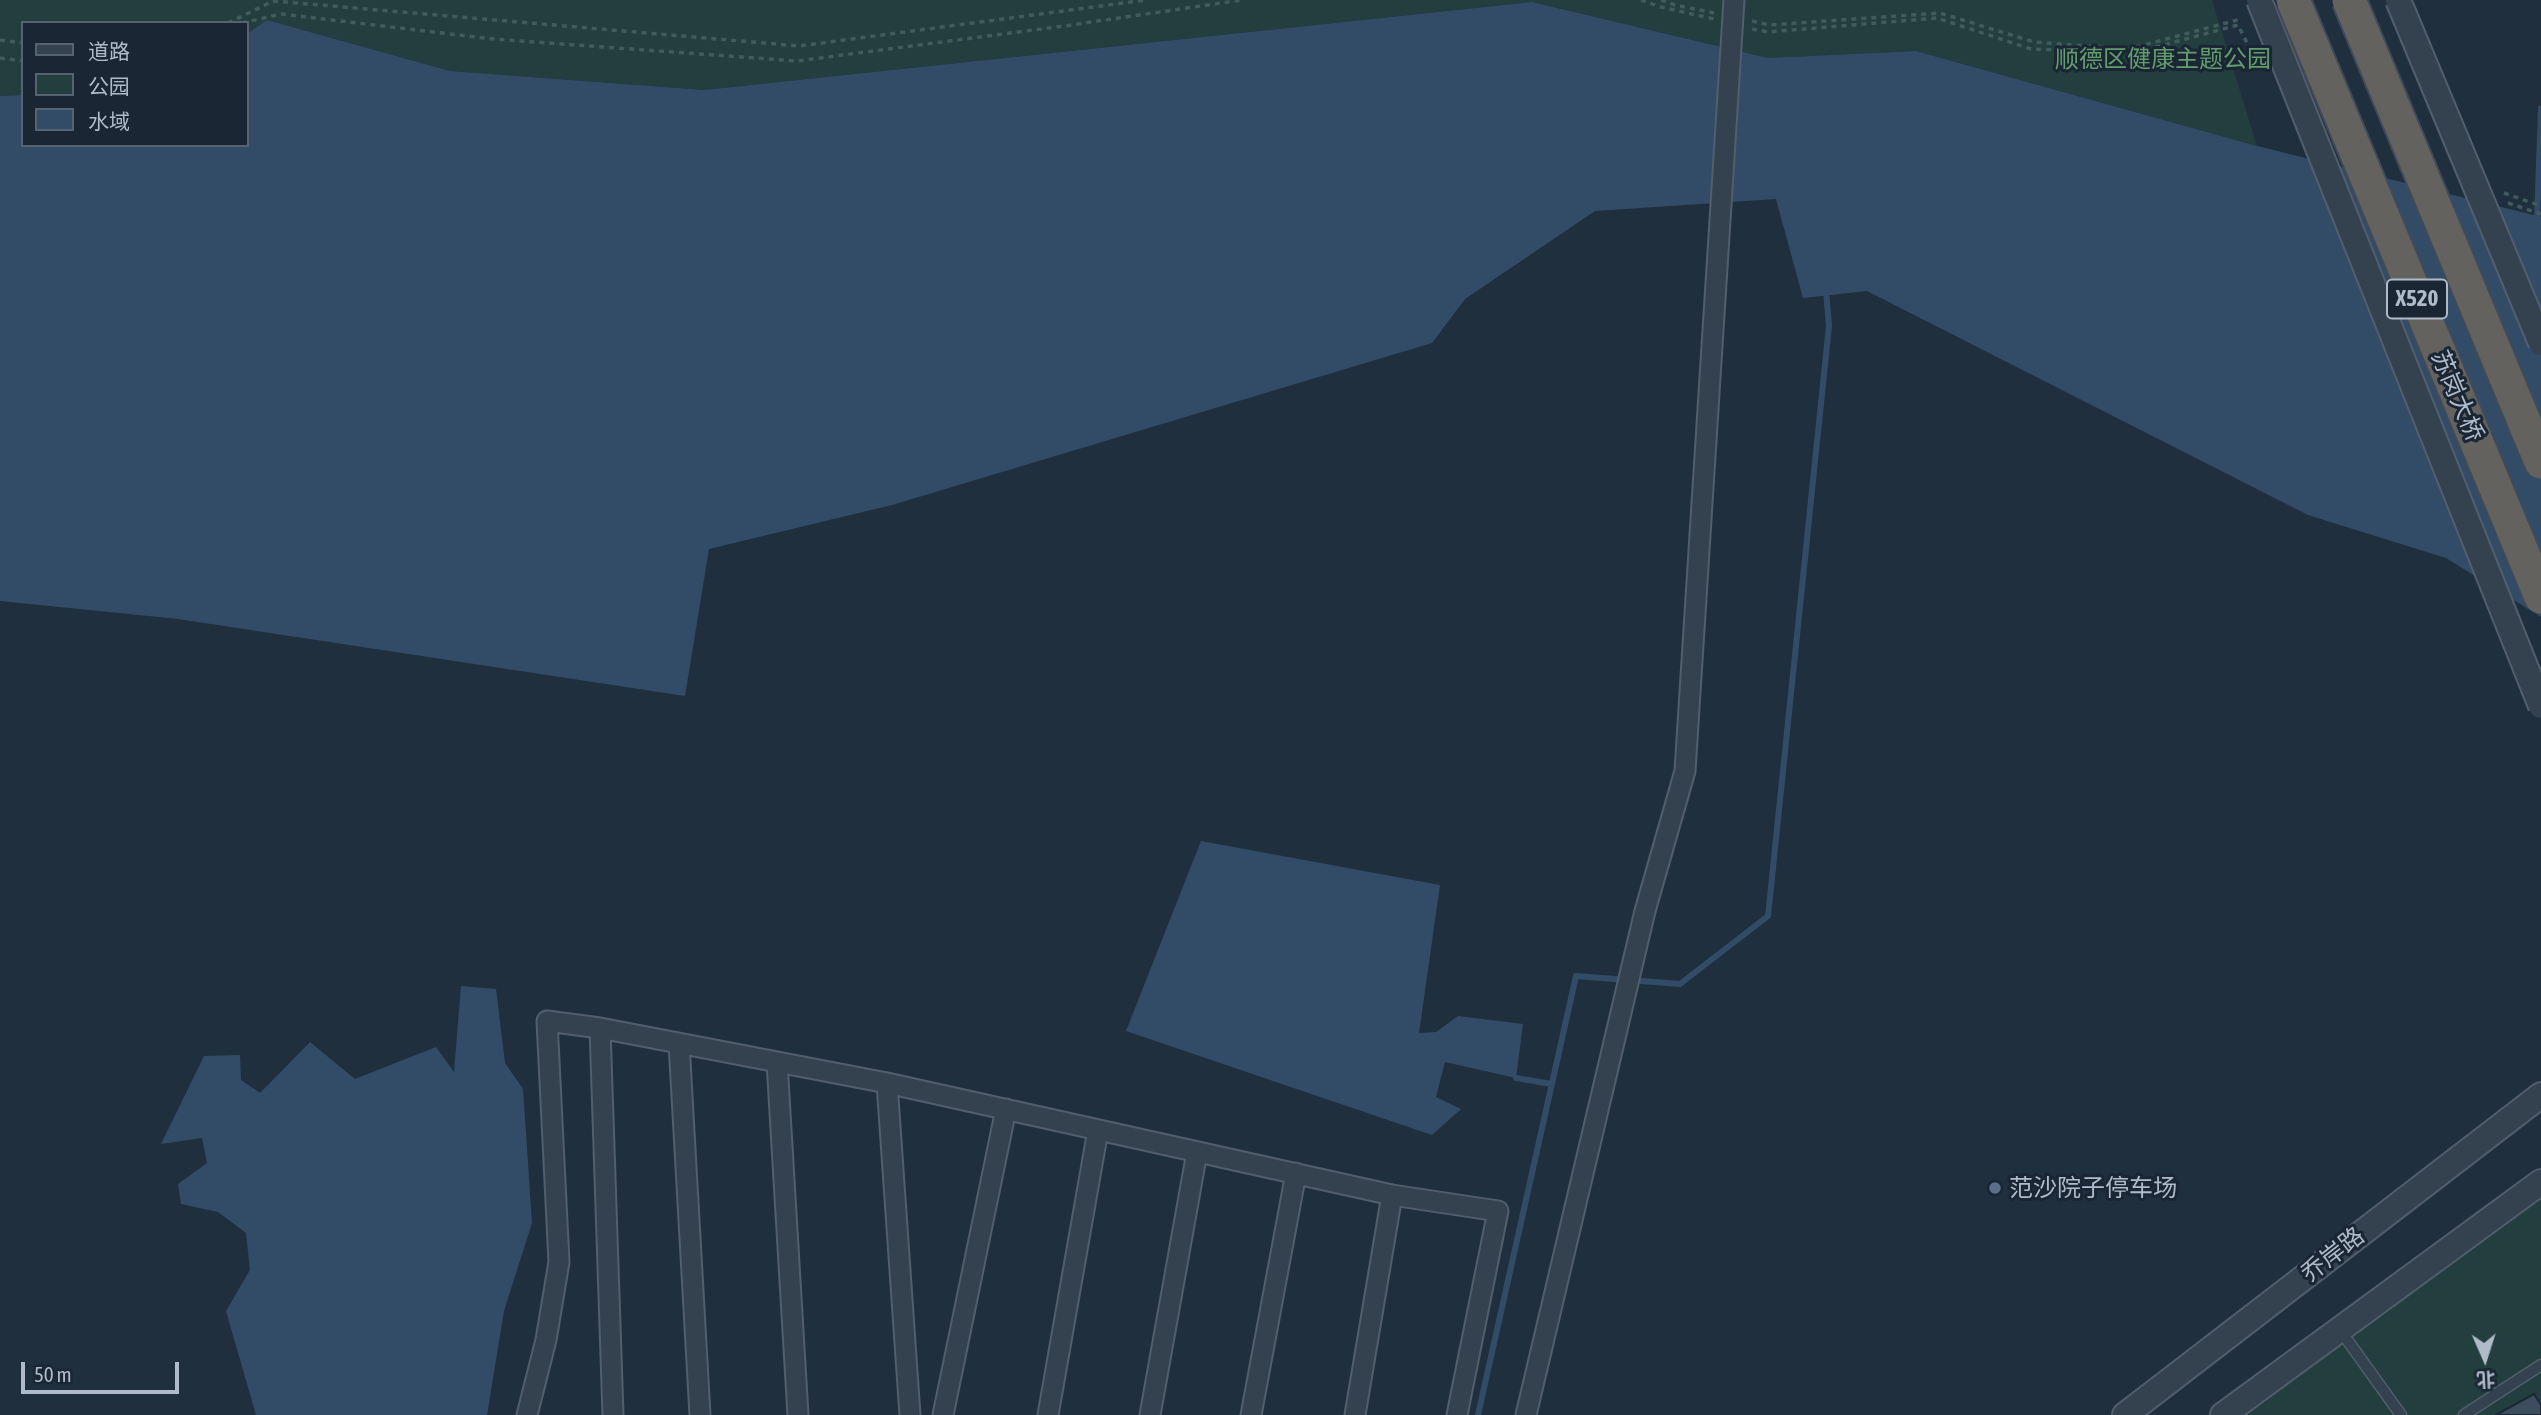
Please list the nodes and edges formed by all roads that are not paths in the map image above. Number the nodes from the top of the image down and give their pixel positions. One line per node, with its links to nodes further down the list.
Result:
1 (2259, 0): 9 (street, bridge)
2 (2293, 0): 8 (highway, 苏岗大桥 / X520, bridge)
3 (2349, 0): 7 (highway, X520, bridge)
4 (2398, 0): 6 (street, bridge)
5 (1733, 14): 34 (street)
6 (2541, 343)
7 (2541, 462)
8 (2541, 597)
9 (2541, 706)
10 (600, 1028): 11 (street); 23 (street); 24 (street)
11 (680, 1043): 12 (street); 25 (street)
12 (777, 1062): 13 (street); 26 (street)
13 (887, 1083): 15 (street); 27 (street)
14 (2541, 1095): 35 (street, 乔岸路)
15 (1006, 1109): 16 (street); 28 (street)
16 (1098, 1130): 17 (street); 29 (street)
17 (1197, 1152): 18 (street); 30 (street)
18 (1296, 1174): 20 (street); 31 (street)
19 (2541, 1182): 21 (street)
20 (1392, 1195): 32 (street); 33 (street)
21 (2340, 1330): 36 (street); 37 (lane)
22 (2541, 1365): 38 (lane)
23 (527, 1415)
24 (613, 1415)
25 (700, 1415)
26 (798, 1415)
27 (910, 1415)
28 (943, 1415)
29 (1048, 1415)
30 (1150, 1415)
31 (1251, 1415)
32 (1355, 1415)
33 (1457, 1415)
34 (1526, 1415)
35 (2125, 1415)
36 (2223, 1415)
37 (2401, 1415)
38 (2464, 1415)

